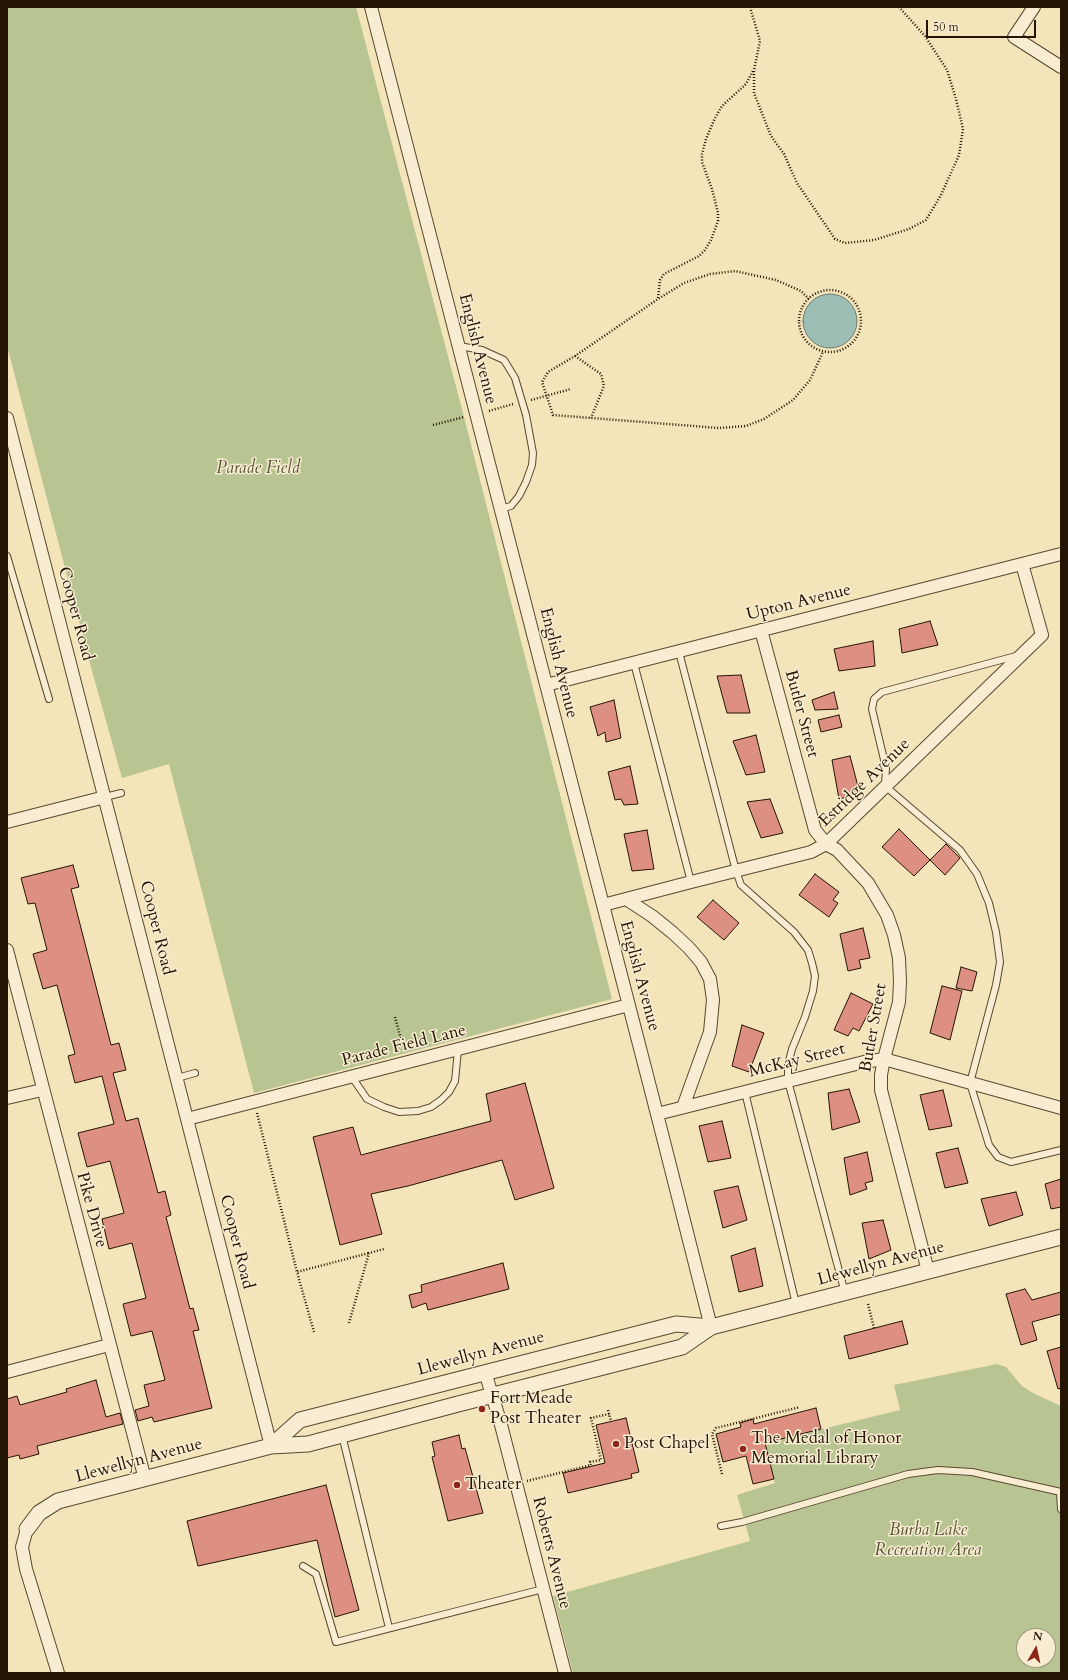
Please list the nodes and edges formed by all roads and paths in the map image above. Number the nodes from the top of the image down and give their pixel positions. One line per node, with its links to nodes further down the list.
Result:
1 (371, 7): 9 (street, English Avenue)
2 (750, 7): 6 (path)
3 (899, 7): 6 (path)
4 (1034, 7): 5 (street)
5 (1061, 67)
6 (754, 70): 7 (path)
7 (658, 299): 8 (path); 11 (path)
8 (810, 299): 10 (path); 10 (path)
9 (458, 346): 14 (street, English Avenue); 18 (lane)
10 (823, 352): 16 (path)
11 (575, 356): 13 (path); 16 (path)
12 (571, 389): 13 (path)
13 (546, 396): 16 (path)
14 (476, 414): 17 (path); 18 (street, English Avenue)
15 (7, 418): 30 (street, Cooper Road)
16 (591, 418)
17 (433, 425)
18 (500, 509): 26 (street, English Avenue)
19 (1061, 554): 21 (street, Upton Avenue)
20 (7, 556): 27 (lane)
21 (1022, 564): 22 (street, Upton Avenue); 24 (street, Estridge Avenue)
22 (761, 630): 23 (street, Upton Avenue); 32 (street, Butler Street)
23 (679, 652): 25 (street, Upton Avenue); 33 (lane)
24 (1020, 655): 28 (street, Estridge Avenue); 28 (lane)
25 (634, 663): 26 (street, Upton Avenue); 34 (lane)
26 (546, 685): 36 (street, English Avenue)
27 (49, 699)
28 (884, 786): 32 (street, Estridge Avenue); 47 (lane)
29 (121, 793): 30 (lane)
30 (105, 797): 31 (street); 45 (street, Cooper Road)
31 (7, 822)
32 (826, 844): 33 (street, Estridge Avenue); 41 (street, Butler Street)
33 (736, 871): 34 (street, Estridge Avenue); 46 (lane)
34 (692, 882): 35 (street, Estridge Avenue)
35 (626, 899): 36 (street, Estridge Avenue); 51 (street)
36 (603, 906): 38 (street, English Avenue)
37 (7, 950): 48 (street, Pike Drive)
38 (629, 1005): 40 (street, Parade Field Lane); 54 (street, English Avenue)
39 (395, 1017): 42 (path)
40 (458, 1050): 42 (street, Parade Field Lane); 44 (lane)
41 (884, 1059): 46 (street, McKay Street); 47 (street, McKay Street); 60 (street, Butler Street)
42 (408, 1062): 44 (street, Parade Field Lane)
43 (195, 1073): 45 (lane)
44 (352, 1077): 55 (street, Parade Field Lane)
45 (177, 1078): 55 (street, Cooper Road)
46 (788, 1081): 49 (street, McKay Street); 62 (lane)
47 (970, 1083): 52 (street, McKay Street); 56 (lane)
48 (42, 1090): 50 (street); 69 (street, Pike Drive)
49 (745, 1092): 51 (street, McKay Street); 64 (lane)
50 (7, 1098)
51 (683, 1107): 54 (street, McKay Street)
52 (1061, 1108)
53 (257, 1111): 61 (path)
54 (657, 1114): 66 (street, English Avenue)
55 (187, 1119): 76 (street, Cooper Road)
56 (1061, 1150)
57 (1061, 1237): 60 (street, Llewellyn Avenue)
58 (384, 1249): 59 (path)
59 (369, 1252): 61 (path); 65 (path)
60 (928, 1271): 62 (street, Llewellyn Avenue)
61 (297, 1272): 68 (path)
62 (845, 1293): 64 (street, Llewellyn Avenue)
63 (868, 1304): 67 (path)
64 (797, 1306): 66 (street, Llewellyn Avenue)
65 (349, 1323)
66 (711, 1327): 71 (street, Llewellyn Avenue); 72 (street, Llewellyn Avenue)
67 (874, 1328)
68 (314, 1332)
69 (109, 1345): 70 (street); 78 (street, Pike Drive)
70 (7, 1372)
71 (485, 1372): 72 (street, Roberts Avenue); 76 (street, Llewellyn Avenue)
72 (492, 1395): 75 (street, Llewellyn Avenue); 85 (street, Roberts Avenue)
73 (800, 1407): 77 (path)
74 (611, 1421): 79 (path)
75 (342, 1435): 76 (street, Llewellyn Avenue); 86 (lane)
76 (270, 1446): 78 (street, Llewellyn Avenue)
77 (722, 1474)
78 (144, 1479): 83 (street, Llewellyn Avenue)
79 (526, 1481)
80 (1060, 1492): 81 (lane); 82 (lane)
81 (1061, 1509)
82 (721, 1526)
83 (27, 1529): 87 (street)
84 (304, 1566): 86 (lane)
85 (543, 1589): 86 (lane); 88 (street, Roberts Avenue)
86 (389, 1628)
87 (58, 1673)
88 (565, 1673)

